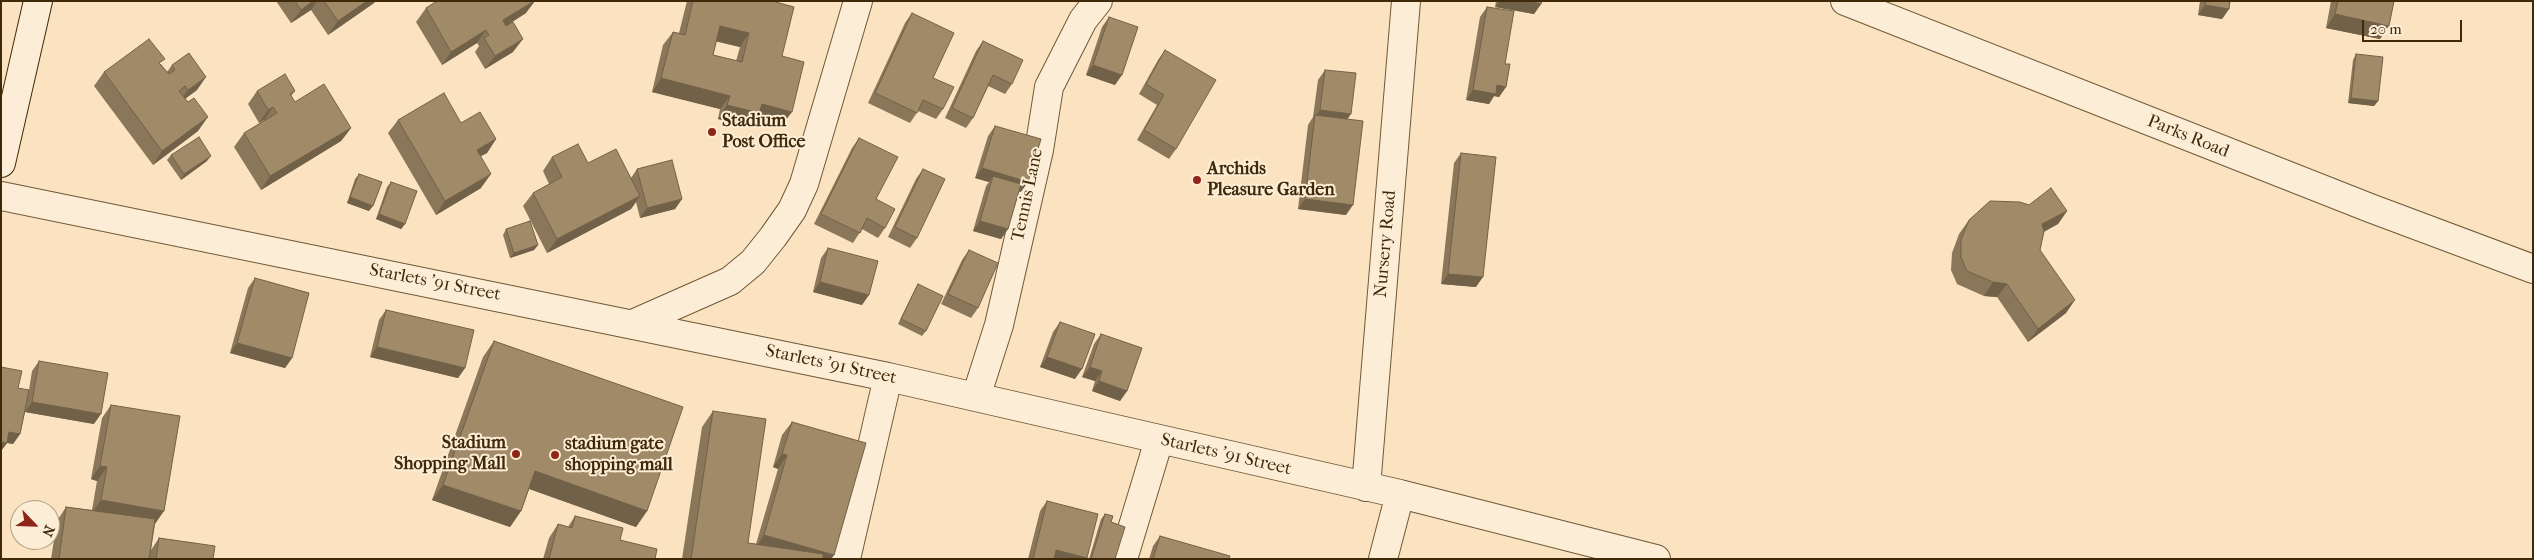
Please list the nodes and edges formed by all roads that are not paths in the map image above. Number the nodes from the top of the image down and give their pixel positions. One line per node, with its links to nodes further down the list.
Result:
1 (38, 1): 6 (street)
2 (858, 1): 9 (street)
3 (1098, 1): 11 (street, Tennis Lane)
4 (1406, 1): 13 (street, Nursery Road)
5 (1845, 1): 8 (street, Parks Road)
6 (1, 163)
7 (1, 196): 9 (street, Starlets '91 Street)
8 (2533, 269)
9 (635, 324): 10 (street, Starlets '91 Street)
10 (888, 377): 11 (street, Starlets '91 Street); 16 (street)
11 (976, 397): 12 (street, Starlets '91 Street)
12 (1159, 440): 13 (street, Starlets '91 Street); 17 (street)
13 (1366, 487): 14 (street, Starlets '91 Street)
14 (1400, 494): 15 (street, Starlets '91 Street); 18 (street)
15 (1608, 553): 19 (street, Starlets '91 Street)
16 (846, 559)
17 (1123, 559)
18 (1383, 559)
19 (1656, 559)

